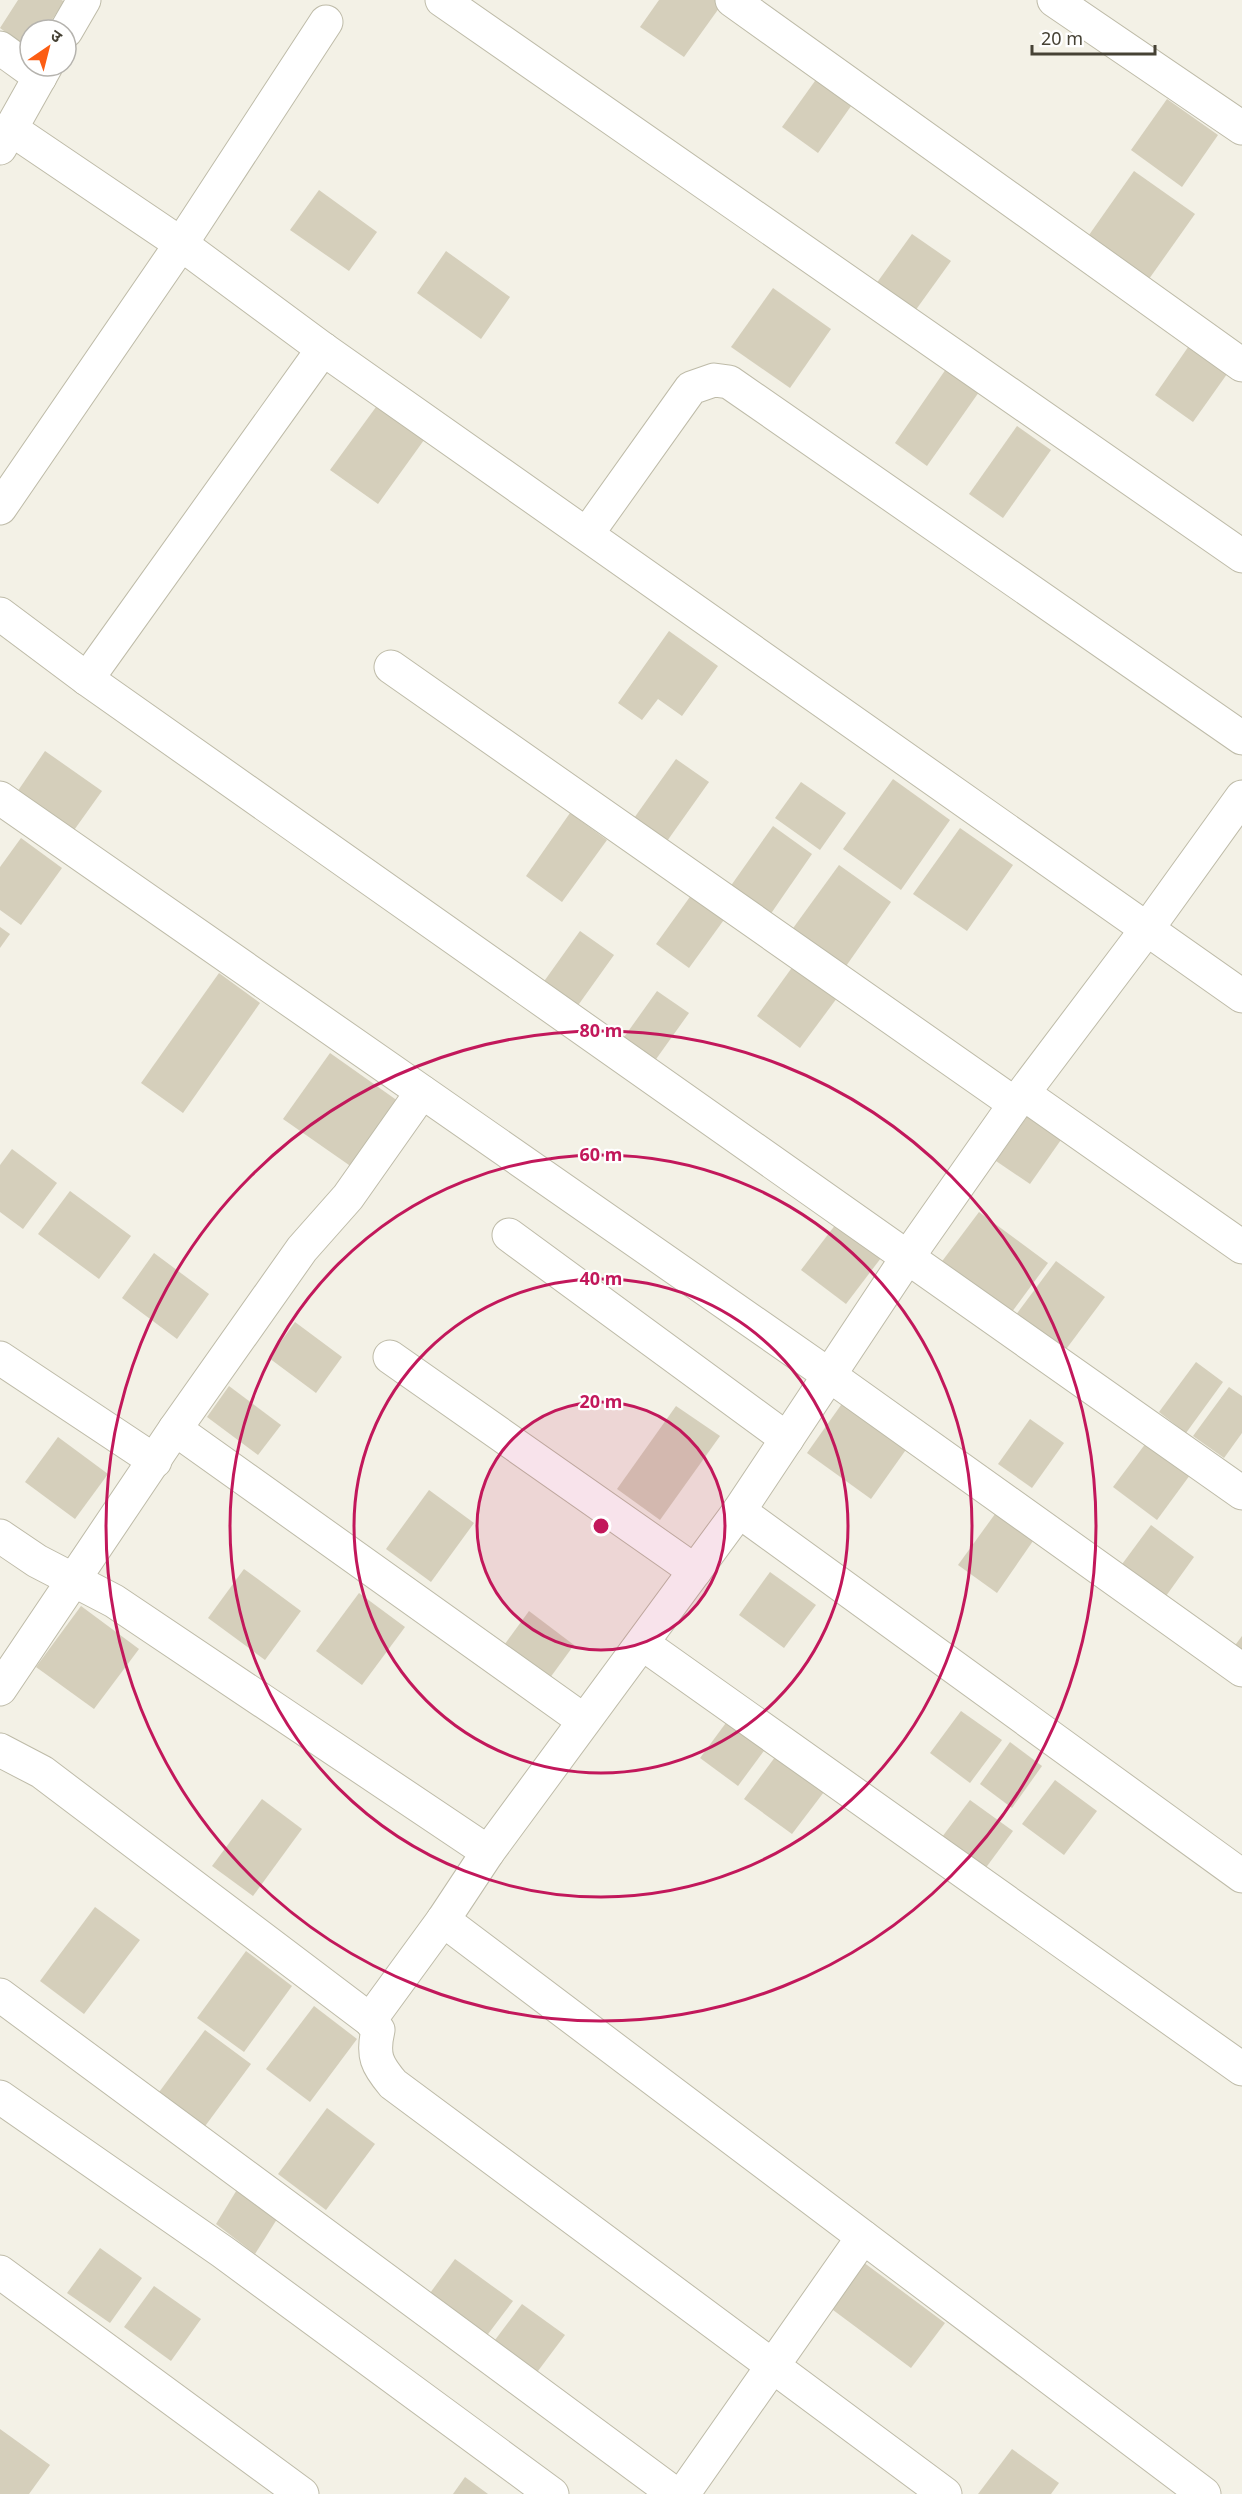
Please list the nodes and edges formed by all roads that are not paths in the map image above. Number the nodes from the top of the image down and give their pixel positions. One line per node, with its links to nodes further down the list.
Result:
1 (84, 0): 5 (street)
2 (442, 0): 17 (street)
3 (1054, 0): 10 (street)
4 (744, 3): 14 (street)
5 (74, 18)
6 (326, 22): 12 (street)
7 (0, 48): 8 (street)
8 (18, 58)
9 (39, 78): 11 (street)
10 (1242, 128)
11 (5, 139): 12 (street)
12 (181, 244): 13 (street); 15 (street)
13 (323, 349): 16 (street); 20 (street)
14 (1242, 364)
15 (0, 508)
16 (587, 534): 21 (street); 24 (street)
17 (1242, 556)
18 (0, 614): 20 (street)
19 (392, 667): 27 (street)
20 (87, 679): 30 (street)
21 (1242, 738)
22 (0, 798): 26 (street)
23 (1240, 803): 24 (street)
24 (1148, 929): 25 (street); 27 (street)
25 (1242, 996)
26 (422, 1092): 33 (street); 34 (street)
27 (1020, 1099): 29 (street); 30 (street)
28 (509, 1235): 35 (street)
29 (1242, 1247)
30 (907, 1258): 33 (street); 37 (street)
31 (390, 1357): 40 (street)
32 (0, 1358): 36 (street)
33 (829, 1375): 35 (street); 43 (street)
34 (175, 1429): 36 (street); 45 (street)
35 (787, 1439): 38 (street)
36 (155, 1461): 41 (street)
37 (1242, 1493)
38 (739, 1511): 40 (street); 48 (street)
39 (0, 1536): 41 (street)
40 (695, 1571): 42 (street)
41 (73, 1580): 44 (street); 47 (street)
42 (643, 1644): 45 (street); 52 (street)
43 (1242, 1670)
44 (0, 1689)
45 (583, 1720): 47 (street)
46 (0, 1750): 51 (street)
47 (488, 1852): 49 (street)
48 (1242, 1876)
49 (443, 1920): 51 (street); 54 (street)
50 (0, 1995): 59 (street)
51 (370, 2020): 56 (street)
52 (1242, 2069)
53 (0, 2097): 58 (street)
54 (863, 2237): 56 (street); 62 (street)
55 (0, 2272): 57 (street)
56 (773, 2367): 60 (street); 61 (street)
57 (302, 2494)
58 (552, 2494)
59 (675, 2494)
60 (683, 2494)
61 (945, 2494)
62 (1204, 2494)

